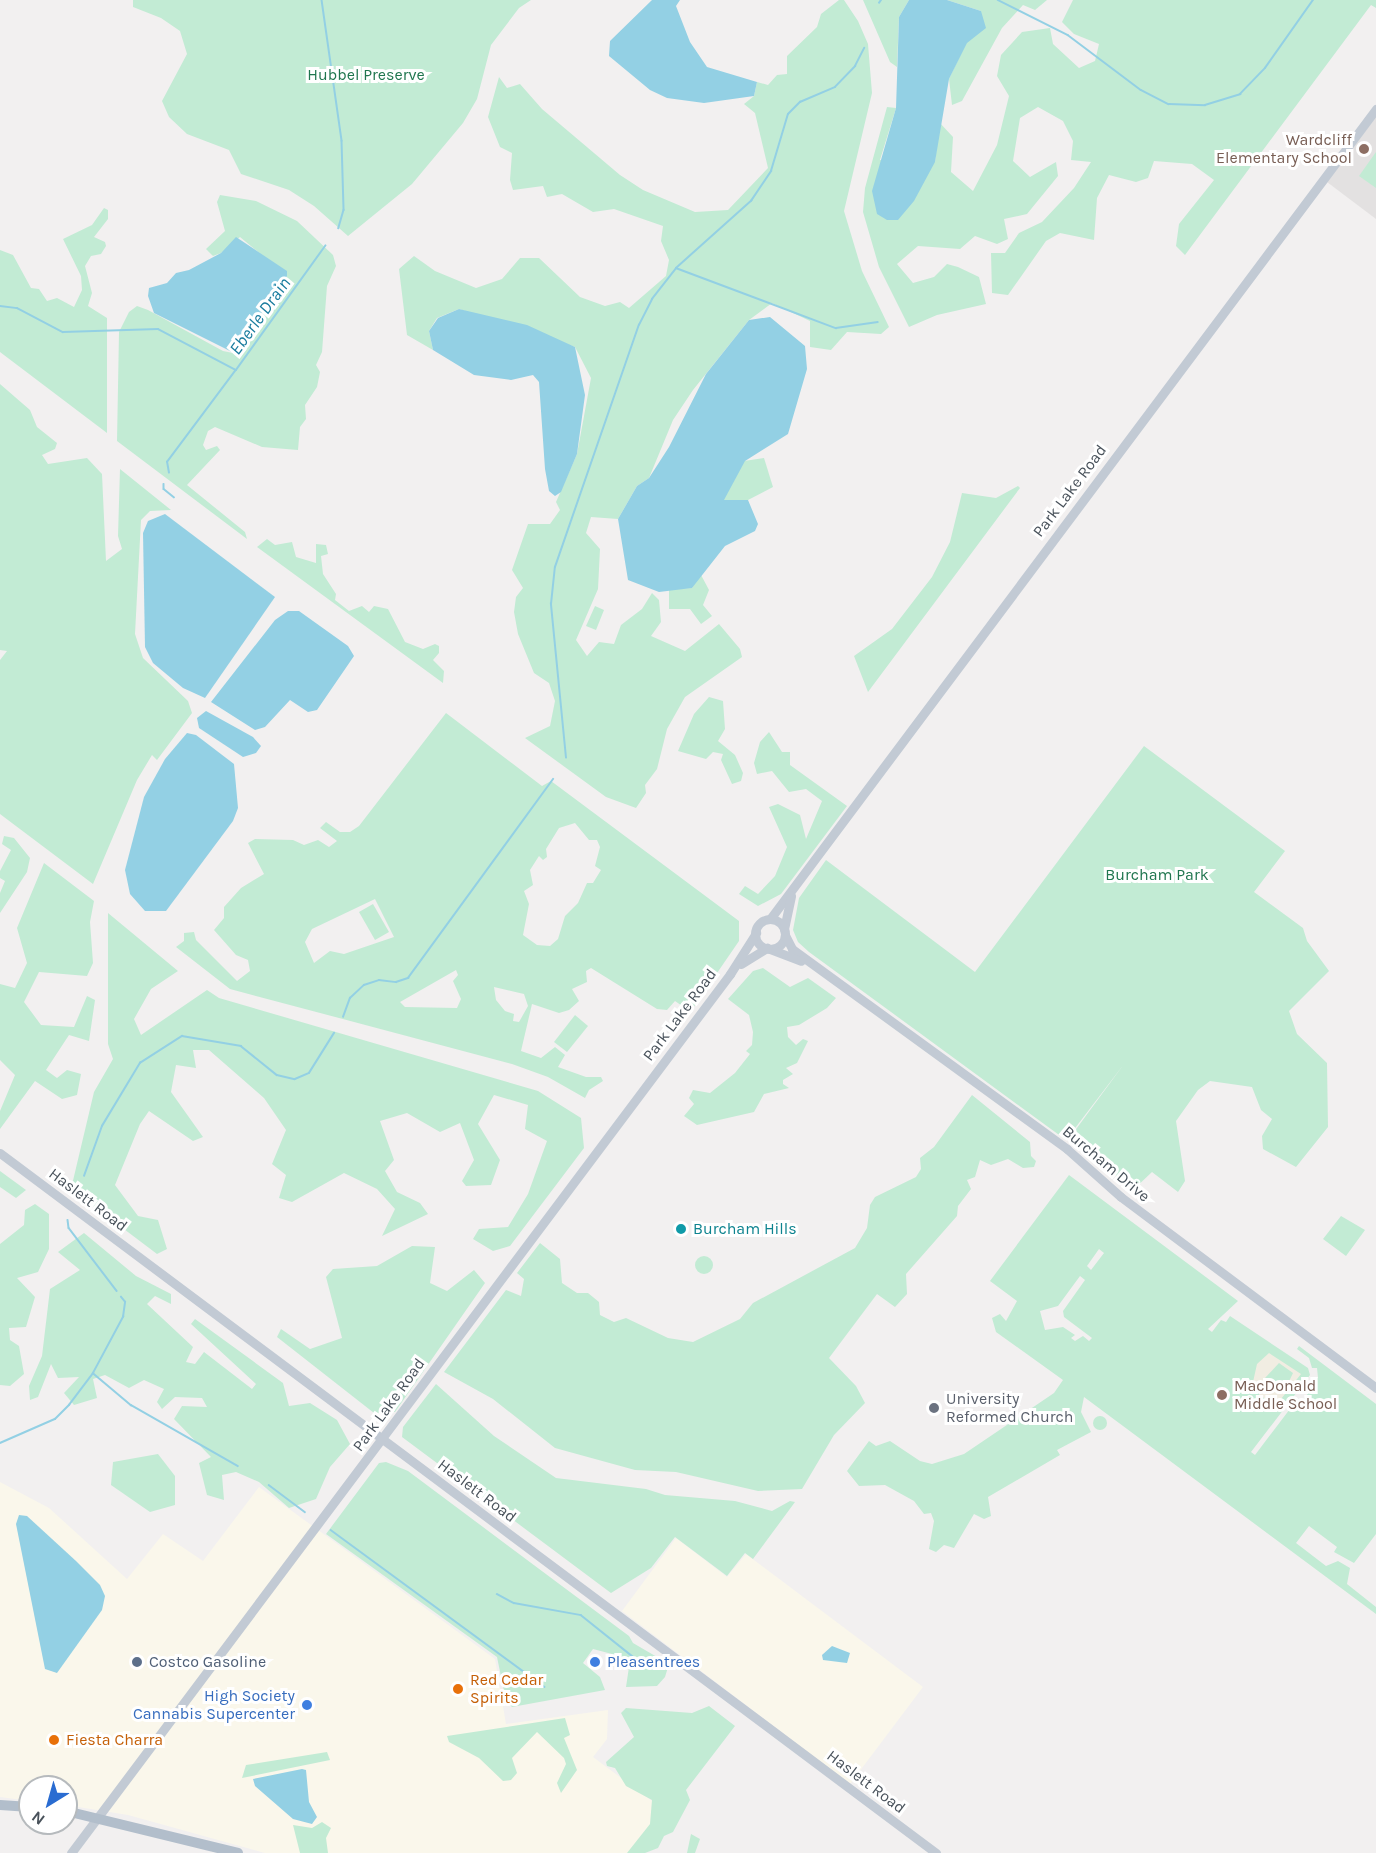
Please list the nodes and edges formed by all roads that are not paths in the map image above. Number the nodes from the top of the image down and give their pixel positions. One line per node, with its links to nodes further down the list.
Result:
1 (1376, 109): 2 (street, Park Lake Road)
2 (791, 892): 3 (street, Park Lake Road); 4 (street, Park Lake Road)
3 (770, 919): 4 (street); 5 (street)
4 (785, 932): 6 (street); 7 (street, Burcham Drive)
5 (756, 933): 6 (street); 8 (street, Park Lake Road)
6 (769, 948): 7 (street, Burcham Drive); 8 (street, Park Lake Road)
7 (816, 966): 10 (street, Burcham Drive)
8 (730, 974): 11 (street, Park Lake Road)
9 (0, 1153): 11 (street, Haslett Road)
10 (1376, 1388)
11 (383, 1438): 15 (street, Park Lake Road); 18 (street, Haslett Road)
12 (0, 1805): 13 (main road)
13 (18, 1806)
14 (78, 1813): 15 (main road)
15 (99, 1816): 16 (street, Park Lake Road); 17 (main road)
16 (71, 1853)
17 (238, 1853)
18 (936, 1853)

